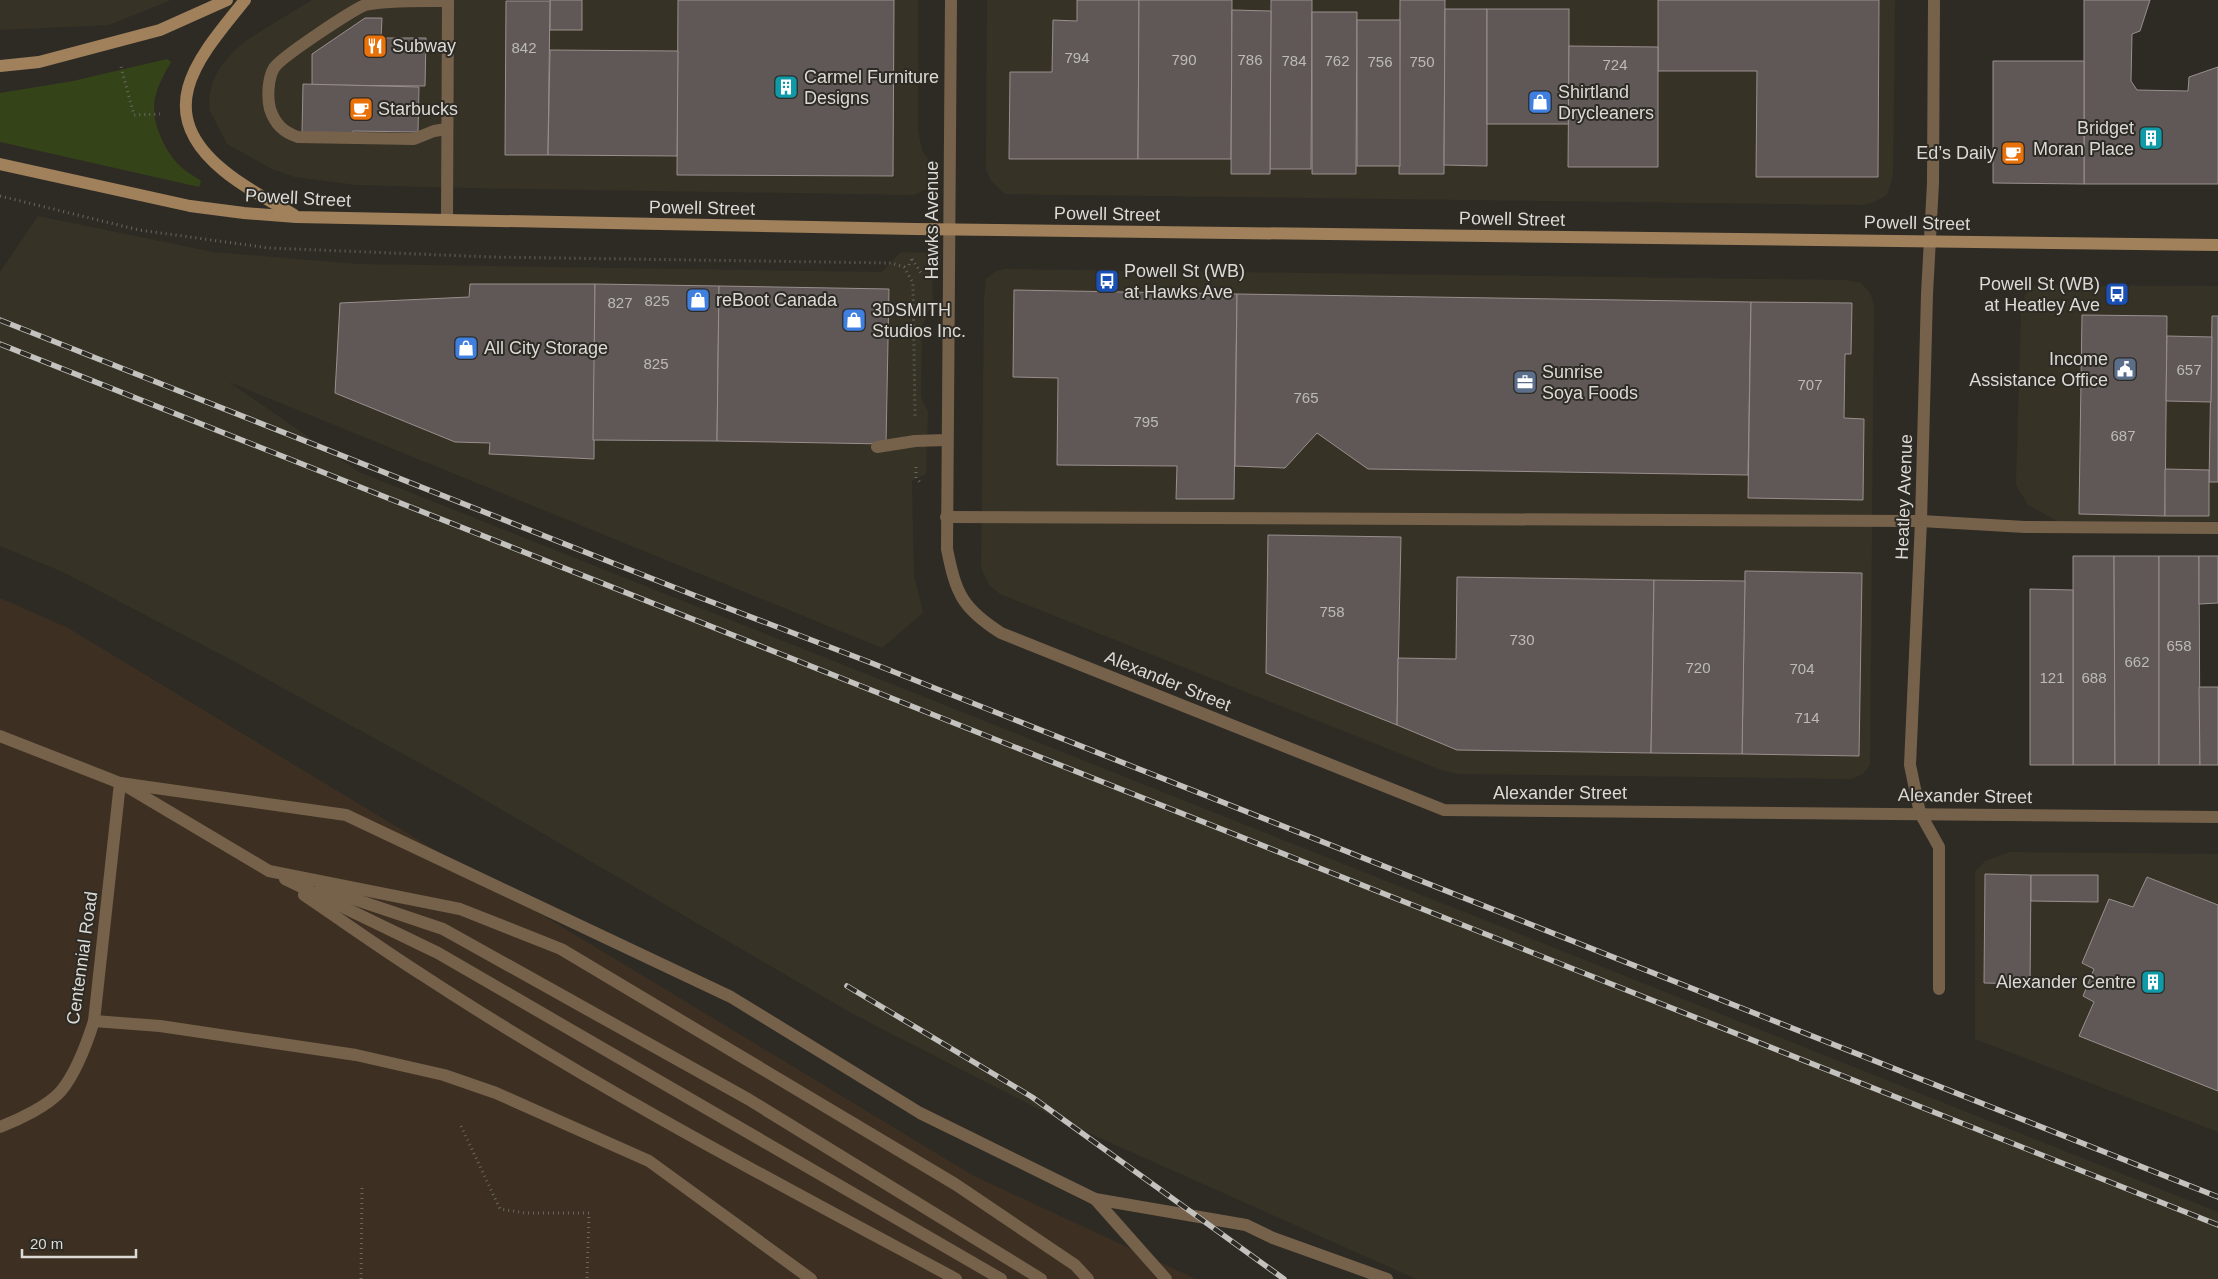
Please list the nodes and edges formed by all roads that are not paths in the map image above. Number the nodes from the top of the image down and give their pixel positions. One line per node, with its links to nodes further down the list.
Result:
1 (227, 0): 6 (main road)
2 (245, 0): 9 (main road)
3 (448, 0): 7 (street); 7 (street)
4 (951, 0): 11 (street, Hawks Avenue)
5 (1934, 0): 12 (street, Heatley Avenue)
6 (0, 66)
7 (447, 128): 10 (street)
8 (0, 164): 9 (main road, Powell Street)
9 (296, 217): 10 (main road, Powell Street)
10 (447, 220): 11 (main road, Powell Street)
11 (949, 229): 12 (main road, Powell Street); 14 (street, Hawks Avenue)
12 (1930, 241): 13 (main road, Powell Street); 17 (street, Heatley Avenue)
13 (2218, 245)
14 (946, 440): 15 (street); 16 (street, Hawks Avenue)
15 (877, 447)
16 (946, 511): 17 (street); 19 (street, Hawks Avenue)
17 (1921, 521): 18 (street); 22 (street, Heatley Avenue)
18 (2218, 528)
19 (956, 589): 22 (street, Alexander Street)
20 (0, 736): 21 (street)
21 (120, 782): 24 (street); 26 (street, Centennial Road); 28 (street)
22 (1920, 812): 23 (street, Alexander Street); 25 (street, Heatley Avenue)
23 (2218, 817)
24 (269, 871): 30 (street); 31 (street); 32 (street); 33 (street)
25 (1939, 989)
26 (94, 1021): 27 (street, Centennial Road); 29 (street)
27 (0, 1126)
28 (1095, 1199): 34 (street); 35 (street)
29 (811, 1279)
30 (956, 1279)
31 (1001, 1279)
32 (1041, 1279)
33 (1088, 1279)
34 (1166, 1279)
35 (1387, 1279)

